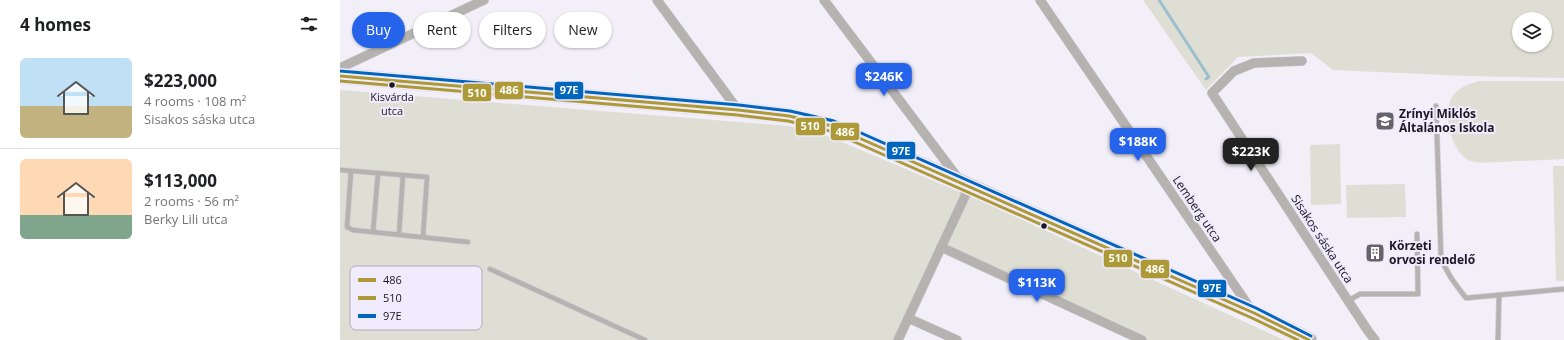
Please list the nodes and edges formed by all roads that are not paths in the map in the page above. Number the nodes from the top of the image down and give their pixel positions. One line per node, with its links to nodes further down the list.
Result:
1 (484, 0): 6 (street)
2 (657, 0): 9 (street)
3 (824, 0): 14 (street)
4 (1040, 0): 25 (street, Lemberg utca)
5 (1302, 62): 24 (street, Sisakos sáska utca)
6 (340, 68)
7 (340, 76): 9 (main road)
8 (1436, 106): 23 (lane)
9 (738, 110): 14 (main road)
10 (340, 170): 11 (lane)
11 (351, 171): 12 (lane); 15 (lane)
12 (378, 173): 13 (lane); 15 (lane)
13 (403, 175): 16 (lane); 18 (lane)
14 (962, 182): 20 (street); 25 (main road)
15 (373, 232): 16 (lane)
16 (399, 234): 18 (lane)
17 (1417, 234): 24 (lane)
18 (423, 237): 19 (lane)
19 (468, 242)
20 (941, 247): 26 (street); 30 (street)
21 (490, 269): 27 (lane)
22 (1564, 290): 23 (lane)
23 (1499, 295): 33 (lane)
24 (1348, 301): 32 (street, Sisakos sáska utca)
25 (1254, 313): 31 (main road)
26 (908, 318): 28 (street); 29 (street)
27 (645, 340)
28 (898, 340)
29 (957, 340)
30 (1142, 340)
31 (1309, 340)
32 (1375, 340)
33 (1498, 340)

